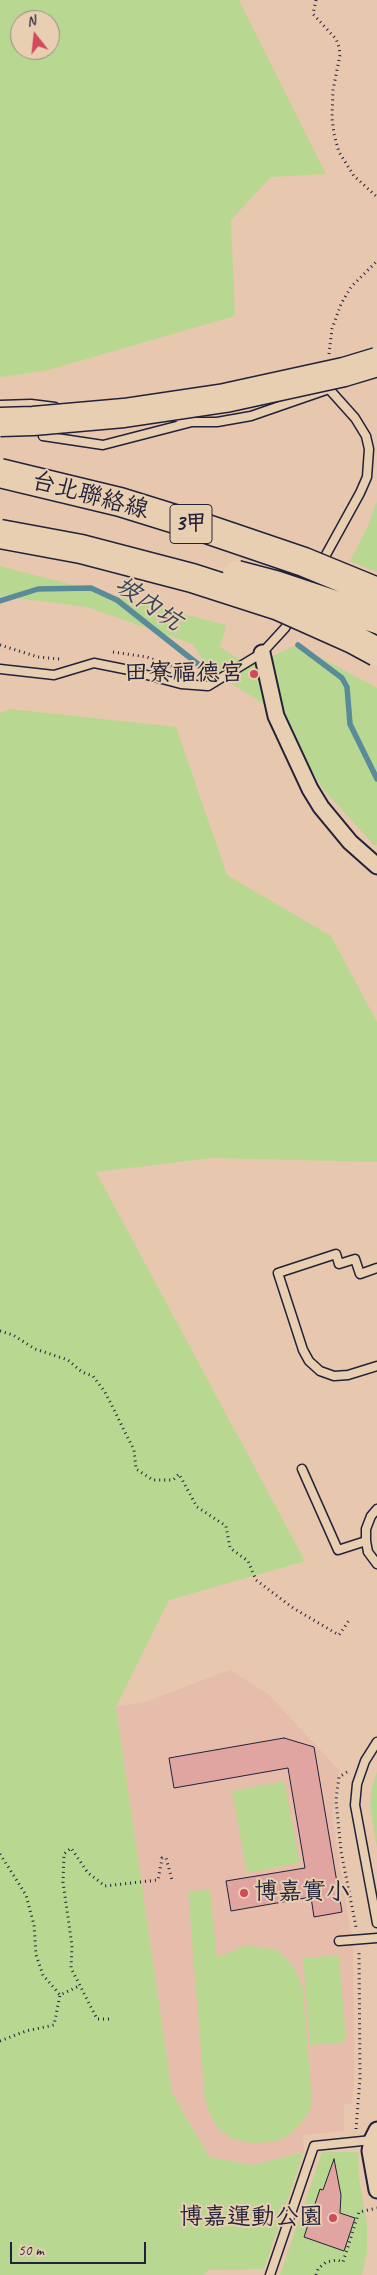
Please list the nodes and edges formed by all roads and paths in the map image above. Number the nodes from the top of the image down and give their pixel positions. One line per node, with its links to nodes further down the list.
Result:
1 (316, 0): 2 (path)
2 (377, 197)
3 (377, 261): 5 (path)
4 (377, 362): 7 (highway, bridge)
5 (329, 389): 8 (lane); 16 (lane)
6 (0, 405): 8 (lane)
7 (0, 422)
8 (194, 422): 9 (lane)
9 (43, 436)
10 (0, 473): 13 (highway, 台北聯絡線 / 3甲, bridge)
11 (0, 528): 14 (highway, 台北聯絡線 / 3甲, bridge)
12 (0, 534): 15 (highway, bridge)
13 (377, 592)
14 (377, 619)
15 (377, 652)
16 (262, 653): 17 (lane); 18 (street)
17 (0, 668)
18 (377, 866)
19 (377, 1268): 21 (lane)
20 (0, 1331): 26 (path)
21 (377, 1366)
22 (302, 1469): 24 (lane)
23 (377, 1510): 24 (lane)
24 (366, 1541): 25 (lane)
25 (377, 1564)
26 (350, 1619)
27 (377, 1742): 30 (lane)
28 (0, 1854): 34 (path)
29 (172, 1880): 33 (path)
30 (377, 1923)
31 (377, 1938): 32 (lane)
32 (339, 1941)
33 (79, 1986): 34 (path); 35 (path)
34 (60, 1995): 36 (path)
35 (109, 2018)
36 (0, 2041)
37 (374, 2135): 38 (street); 40 (lane)
38 (377, 2190)
39 (377, 2208): 41 (path)
40 (270, 2275)
41 (316, 2275)

